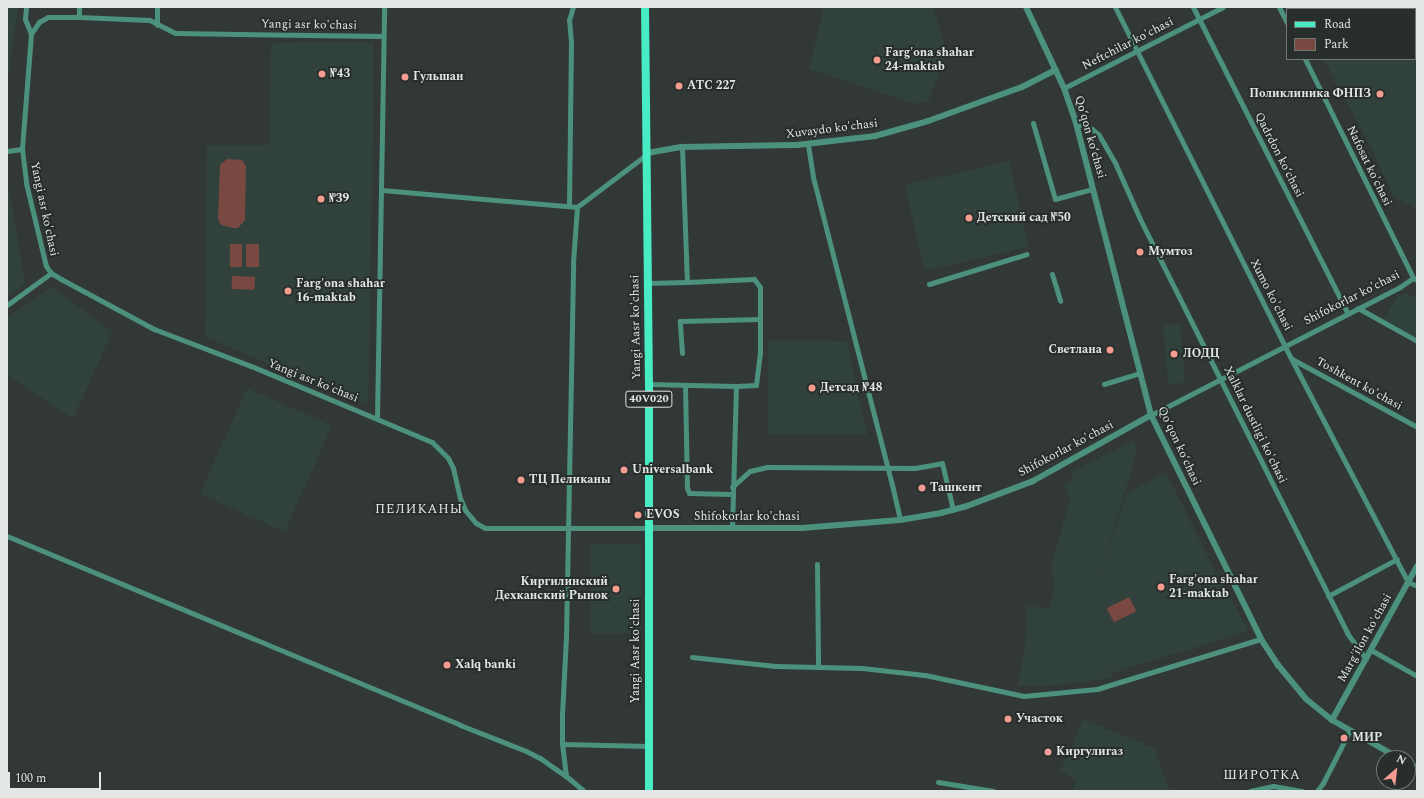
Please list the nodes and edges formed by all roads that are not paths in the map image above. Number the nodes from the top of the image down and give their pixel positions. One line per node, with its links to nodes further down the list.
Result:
1 (26, 7): 16 (street)
2 (80, 7): 12 (street)
3 (157, 7): 15 (street)
4 (384, 7): 17 (street, Yangi asr ko'chasi)
5 (573, 7): 31 (street)
6 (644, 7): 28 (main road, Yangi Aasr ko'chasi / 40V020)
7 (1026, 7): 20 (street, Qoʻqon koʻchasi)
8 (1115, 7): 18 (street, Xumo ko'chasi)
9 (1193, 7): 13 (street, Qadrdon koʻchasi)
10 (1222, 7): 13 (street, Neftchilar ko'chasi)
11 (1279, 7): 14 (street)
12 (79, 17): 15 (street, Yangi asr ko'chasi); 16 (street, Yangi asr ko'chasi)
13 (1199, 19): 18 (street, Neftchilar ko'chasi); 43 (street, Qadrdon koʻchasi)
14 (1286, 21)
15 (156, 25): 17 (street, Yangi asr ko'chasi)
16 (31, 34): 26 (street, Yangi asr ko'chasi)
17 (383, 36): 30 (street, Yangi asr ko'chasi)
18 (1136, 50): 21 (street, Neftchilar ko'chasi); 46 (street, Xumo ko'chasi)
19 (1306, 60): 36 (street, Nafosat ko'chasi)
20 (1056, 70): 21 (street, Qoʻqon koʻchasi); 24 (street, Xuvaydo ko'chasi)
21 (1064, 88): 23 (street, Qoʻqon koʻchasi)
22 (1033, 123): 29 (street)
23 (1076, 123): 29 (street, Qoʻqon koʻchasi); 50 (street, Xalklar dustligi ko'chasi)
24 (808, 145): 25 (street, Xuvaydo ko'chasi); 58 (street)
25 (682, 147): 28 (street, Xuvaydo ko'chasi); 37 (street)
26 (22, 149): 27 (street); 34 (street, Yangi asr ko'chasi)
27 (7, 151)
28 (648, 153): 32 (street); 38 (main road, Yangi Aasr ko'chasi / 40V020)
29 (1093, 189): 49 (street, Qoʻqon koʻchasi)
30 (382, 190): 31 (street); 56 (street, Yangi asr ko'chasi)
31 (569, 206): 32 (street)
32 (577, 207): 63 (street)
33 (1027, 254): 39 (street)
34 (51, 273): 41 (street); 56 (street, Yangi asr ko'chasi)
35 (1052, 274): 40 (street)
36 (1415, 279): 42 (street, Shifokorlar ko'chasi)
37 (687, 282): 38 (street); 44 (street)
38 (647, 283): 51 (main road, Yangi Aasr ko'chasi / 40V020)
39 (929, 284)
40 (1060, 301)
41 (7, 305)
42 (1358, 308): 43 (street, Shifokorlar ko'chasi); 45 (street)
43 (1347, 312): 46 (street, Shifokorlar ko'chasi)
44 (760, 319): 47 (street); 54 (street)
45 (1417, 341)
46 (1284, 345): 48 (street, Xumo ko'chasi); 50 (street, Shifokorlar ko'chasi)
47 (682, 353)
48 (1292, 358): 57 (street, Toshkent ko'chasi); 67 (street, Xumo ko'chasi)
49 (1140, 374): 53 (street); 55 (street, Qoʻqon koʻchasi)
50 (1220, 378): 55 (street, Shifokorlar ko'chasi); 72 (street, Xalklar dustligi ko'chasi)
51 (649, 384): 52 (street); 64 (main road, Yangi Aasr ko'chasi / 40V020)
52 (685, 384): 54 (street); 60 (street)
53 (1104, 384)
54 (736, 386): 59 (street)
55 (1151, 415): 61 (street, Shifokorlar ko'chasi); 73 (street, Qoʻqon koʻchasi)
56 (377, 418): 63 (street, Yangi asr ko'chasi)
57 (1417, 427)
58 (887, 469): 59 (street); 61 (street); 62 (street)
59 (732, 487): 60 (street)
60 (732, 494): 65 (street)
61 (953, 510): 62 (street, Shifokorlar ko'chasi)
62 (900, 520): 65 (street, Shifokorlar ko'chasi)
63 (568, 528): 64 (street, Yangi asr ko'chasi); 81 (street)
64 (648, 528): 65 (street, Shifokorlar ko'chasi); 82 (main road, Yangi Aasr ko'chasi / 40V020)
65 (732, 528)
66 (7, 536): 84 (street)
67 (1397, 559): 70 (street, Xumo ko'chasi); 72 (street)
68 (817, 564): 77 (street)
69 (1417, 566): 70 (street, Marg'ilon ko'chasi)
70 (1408, 582): 71 (street); 74 (street, Marg'ilon ko'chasi)
71 (1417, 586)
72 (1328, 596): 76 (street, Xalklar dustligi ko'chasi)
73 (1261, 639): 77 (street); 79 (street, Qoʻqon koʻchasi)
74 (1371, 650): 76 (street, Marg'ilon ko'chasi); 78 (street)
75 (692, 657): 77 (street)
76 (1366, 659): 79 (street, Marg'ilon ko'chasi)
77 (818, 667)
78 (1417, 676)
79 (1332, 720): 80 (street, Qoʻqon koʻchasi)
80 (1350, 730): 83 (street, Qoʻqon koʻchasi); 91 (street)
81 (562, 744): 82 (street); 84 (street)
82 (649, 746): 87 (main road, Yangi Aasr ko'chasi / 40V020)
83 (1385, 750)
84 (566, 776): 86 (street)
85 (938, 782): 88 (street)
86 (584, 791)
87 (649, 791)
88 (994, 791)
89 (1250, 791): 90 (street)
90 (1302, 791)
91 (1317, 791)

